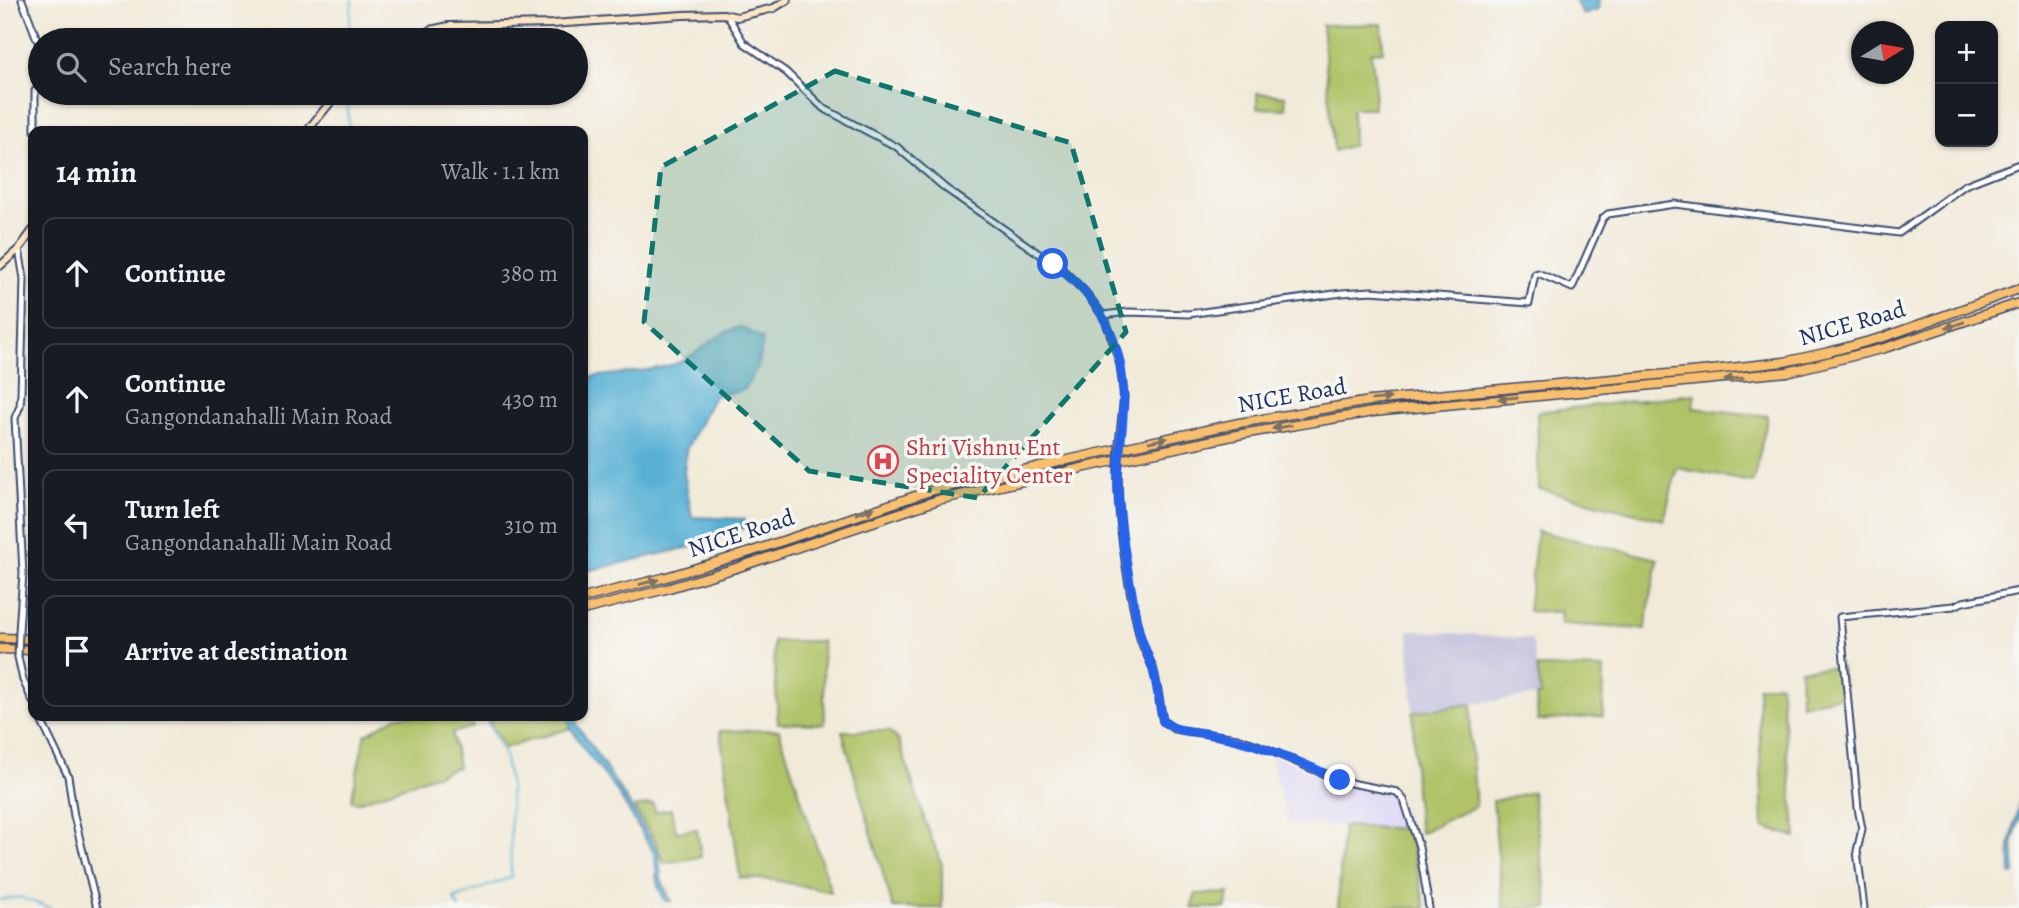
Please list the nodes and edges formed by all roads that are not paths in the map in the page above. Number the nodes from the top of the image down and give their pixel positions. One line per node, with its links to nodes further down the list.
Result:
1 (22, 0): 4 (street)
2 (787, 0): 3 (main road)
3 (727, 15): 5 (main road); 16 (street)
4 (33, 28)
5 (440, 28)
6 (34, 105): 8 (street)
7 (328, 105): 9 (main road)
8 (35, 126)
9 (311, 126)
10 (2019, 164): 16 (street)
11 (28, 237): 12 (main road)
12 (19, 249): 13 (main road); 24 (street, bridge)
13 (0, 266)
14 (2019, 289): 18 (highway, NICE Road, one-way to 14)
15 (2019, 303): 19 (highway, NICE Road, one-way to 19)
16 (1103, 315): 27 (street, bridge)
17 (2019, 590): 28 (street)
18 (588, 597)
19 (588, 609)
20 (0, 638): 21 (highway)
21 (28, 639)
22 (0, 649): 23 (highway)
23 (28, 650)
24 (28, 691)
25 (41, 721): 26 (street)
26 (97, 908)
27 (1429, 908)
28 (1864, 908)

